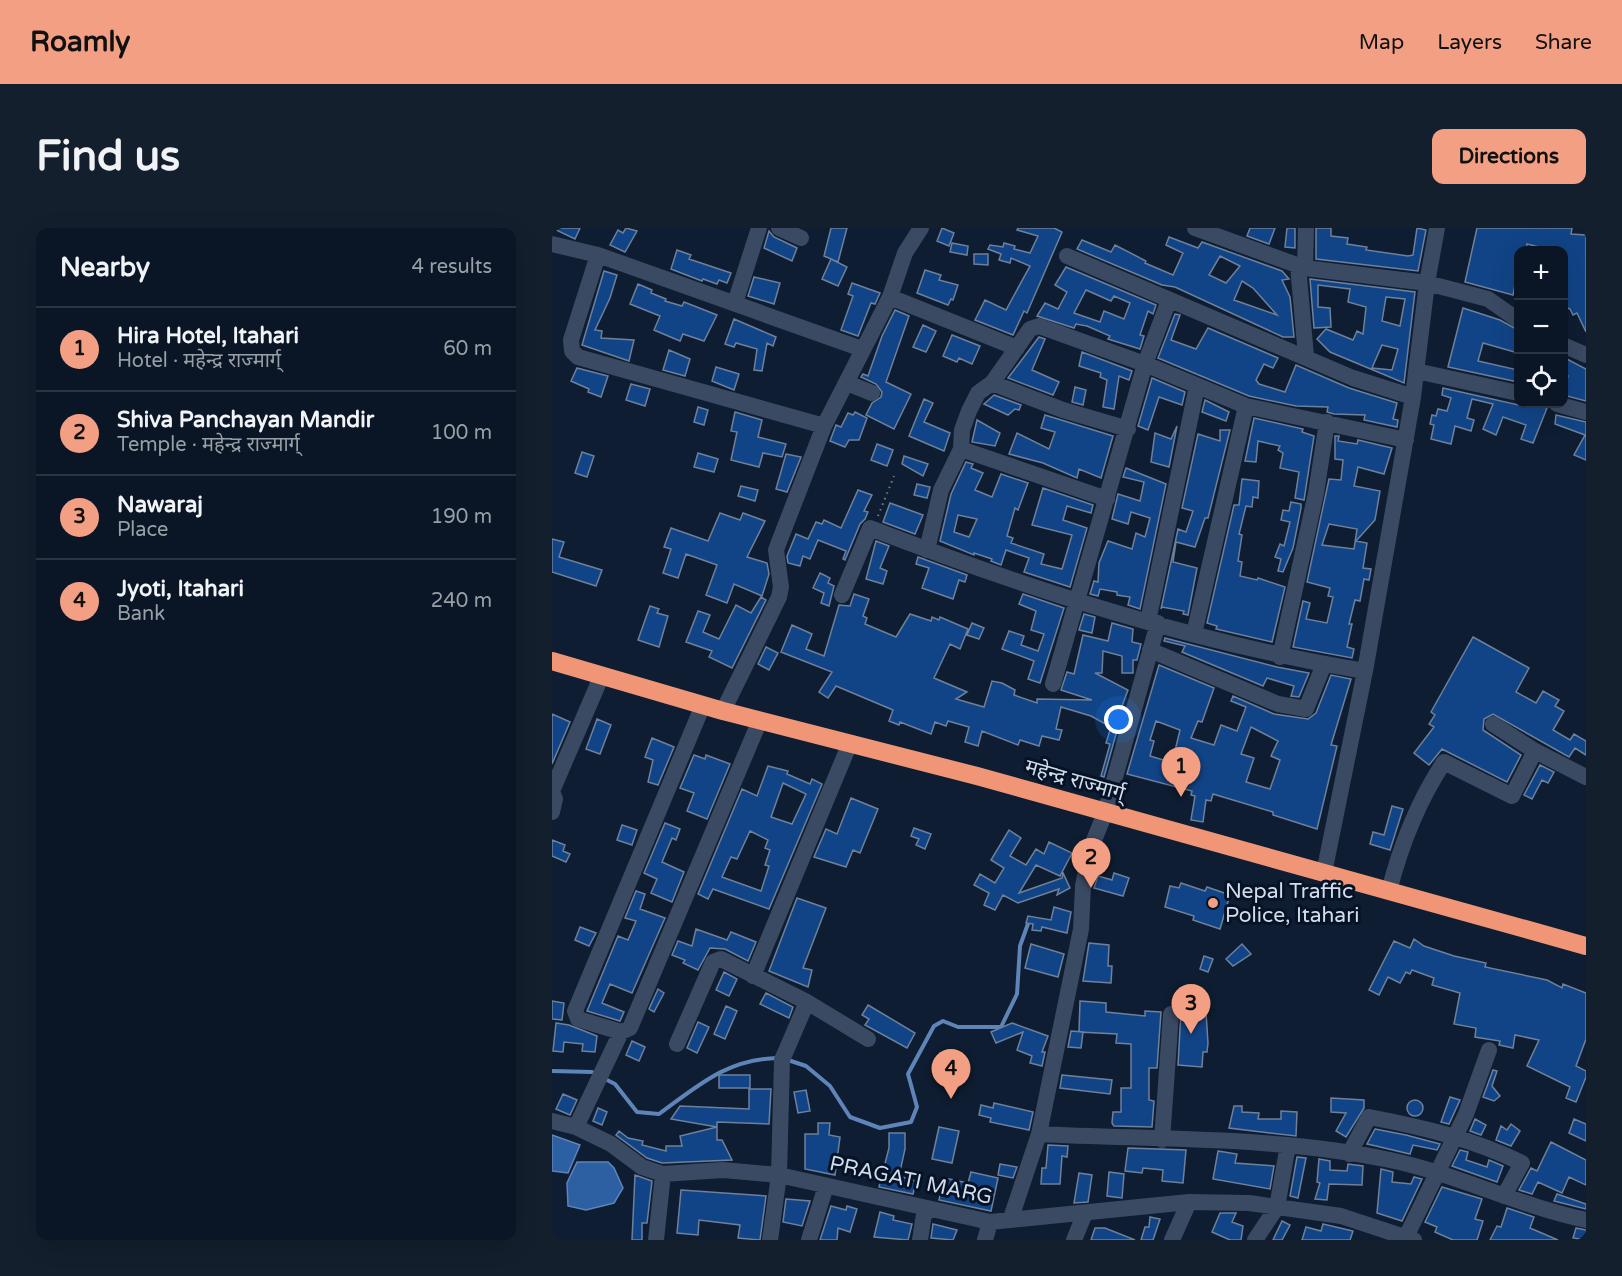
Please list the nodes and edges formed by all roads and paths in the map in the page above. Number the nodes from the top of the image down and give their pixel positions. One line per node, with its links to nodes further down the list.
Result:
1 (759, 228): 15 (street)
2 (779, 228): 7 (street)
3 (921, 228): 13 (street)
4 (1195, 228): 11 (street)
5 (1306, 228): 11 (street)
6 (1437, 228): 12 (street)
7 (801, 238)
8 (552, 244): 9 (street)
9 (598, 255): 15 (street); 34 (street)
10 (1067, 256): 14 (street)
11 (1301, 267): 12 (street); 21 (street)
12 (1427, 284): 16 (street); 23 (street)
13 (890, 297): 18 (street); 19 (street)
14 (1169, 300): 21 (street); 22 (street)
15 (735, 303): 19 (street)
16 (1514, 317)
17 (1568, 347): 20 (street)
18 (1017, 348): 22 (street); 25 (street)
19 (862, 349): 24 (street)
20 (1586, 355)
21 (1306, 356): 29 (street)
22 (1145, 364): 26 (street); 35 (street)
23 (1416, 371): 27 (street); 29 (street)
24 (847, 383): 28 (street); 34 (street)
25 (992, 383): 35 (street); 37 (street)
26 (1197, 386): 30 (street); 44 (street)
27 (1514, 392)
28 (872, 393)
29 (1413, 397): 36 (street)
30 (1246, 406): 33 (street); 45 (street)
31 (1568, 407): 32 (street)
32 (1586, 412)
33 (1327, 422): 36 (street); 47 (street)
34 (824, 426): 54 (street)
35 (1128, 429): 39 (street)
36 (1406, 440): 50 (street)
37 (961, 448): 39 (street); 41 (street)
38 (894, 476): 40 (path)
39 (1107, 499): 43 (street)
40 (870, 528): 41 (street); 42 (street)
41 (927, 550): 43 (street)
42 (842, 595)
43 (1077, 602): 44 (street); 52 (street)
44 (1153, 622): 45 (street); 46 (street)
45 (1194, 634): 47 (street)
46 (1150, 650): 49 (street); 62 (street)
47 (1281, 657): 49 (street)
48 (552, 660): 51 (highway, महेन्द्र राज्मार्ग्)
49 (1324, 664): 50 (street)
50 (1365, 671): 63 (street)
51 (602, 675): 53 (highway, महेन्द्र राज्मार्ग्); 60 (street)
52 (1053, 684)
53 (703, 705): 54 (highway, महेन्द्र राज्मार्ग्); 69 (street)
54 (723, 711): 55 (highway, महेन्द्र राज्मार्ग्)
55 (760, 720): 57 (highway, महेन्द्र राज्मार्ग्); 69 (street)
56 (1493, 724): 58 (street)
57 (850, 743): 62 (highway, महेन्द्र राज्मार्ग्); 66 (street)
58 (1535, 751): 59 (street); 64 (street)
59 (1586, 777)
60 (552, 792): 61 (street)
61 (552, 813)
62 (1105, 813): 63 (highway, महेन्द्र राज्मार्ग्); 75 (street)
63 (1324, 873): 64 (highway, महेन्द्र राज्मार्ग्)
64 (1389, 891): 65 (highway, महेन्द्र राज्मार्ग्)
65 (1586, 946)
66 (753, 976): 67 (street); 71 (street)
67 (807, 1002): 70 (street); 82 (street)
68 (1171, 1014): 77 (street)
69 (621, 1032): 74 (street)
70 (868, 1039)
71 (676, 1044)
72 (1489, 1050): 76 (street)
73 (552, 1121): 74 (street, PRAGATI MARG)
74 (576, 1127): 81 (street, PRAGATI MARG)
75 (1039, 1134): 77 (street); 89 (street)
76 (1454, 1136): 79 (street); 80 (street); 84 (street)
77 (1162, 1140): 78 (street)
78 (1288, 1145): 79 (street); 86 (street)
79 (1349, 1154): 80 (street)
80 (1440, 1173): 84 (street); 93 (street)
81 (663, 1174): 82 (street, PRAGATI MARG); 94 (street)
82 (778, 1175): 83 (street, PRAGATI MARG); 95 (street)
83 (826, 1186): 87 (street, PRAGATI MARG); 96 (street)
84 (1504, 1196): 90 (street)
85 (1189, 1202): 86 (street, PRAGATI MARG); 88 (street, PRAGATI MARG); 100 (street)
86 (1277, 1207): 92 (street, PRAGATI MARG); 101 (street)
87 (925, 1208): 91 (street, PRAGATI MARG); 97 (street)
88 (1084, 1213): 89 (street, PRAGATI MARG); 99 (street)
89 (1011, 1218): 91 (street, PRAGATI MARG)
90 (1586, 1220)
91 (990, 1222): 98 (street)
92 (1388, 1236): 93 (street, PRAGATI MARG)
93 (1410, 1239)
94 (656, 1240)
95 (771, 1240)
96 (809, 1240)
97 (920, 1240)
98 (985, 1240)
99 (1074, 1240)
100 (1172, 1240)
101 (1256, 1240)

